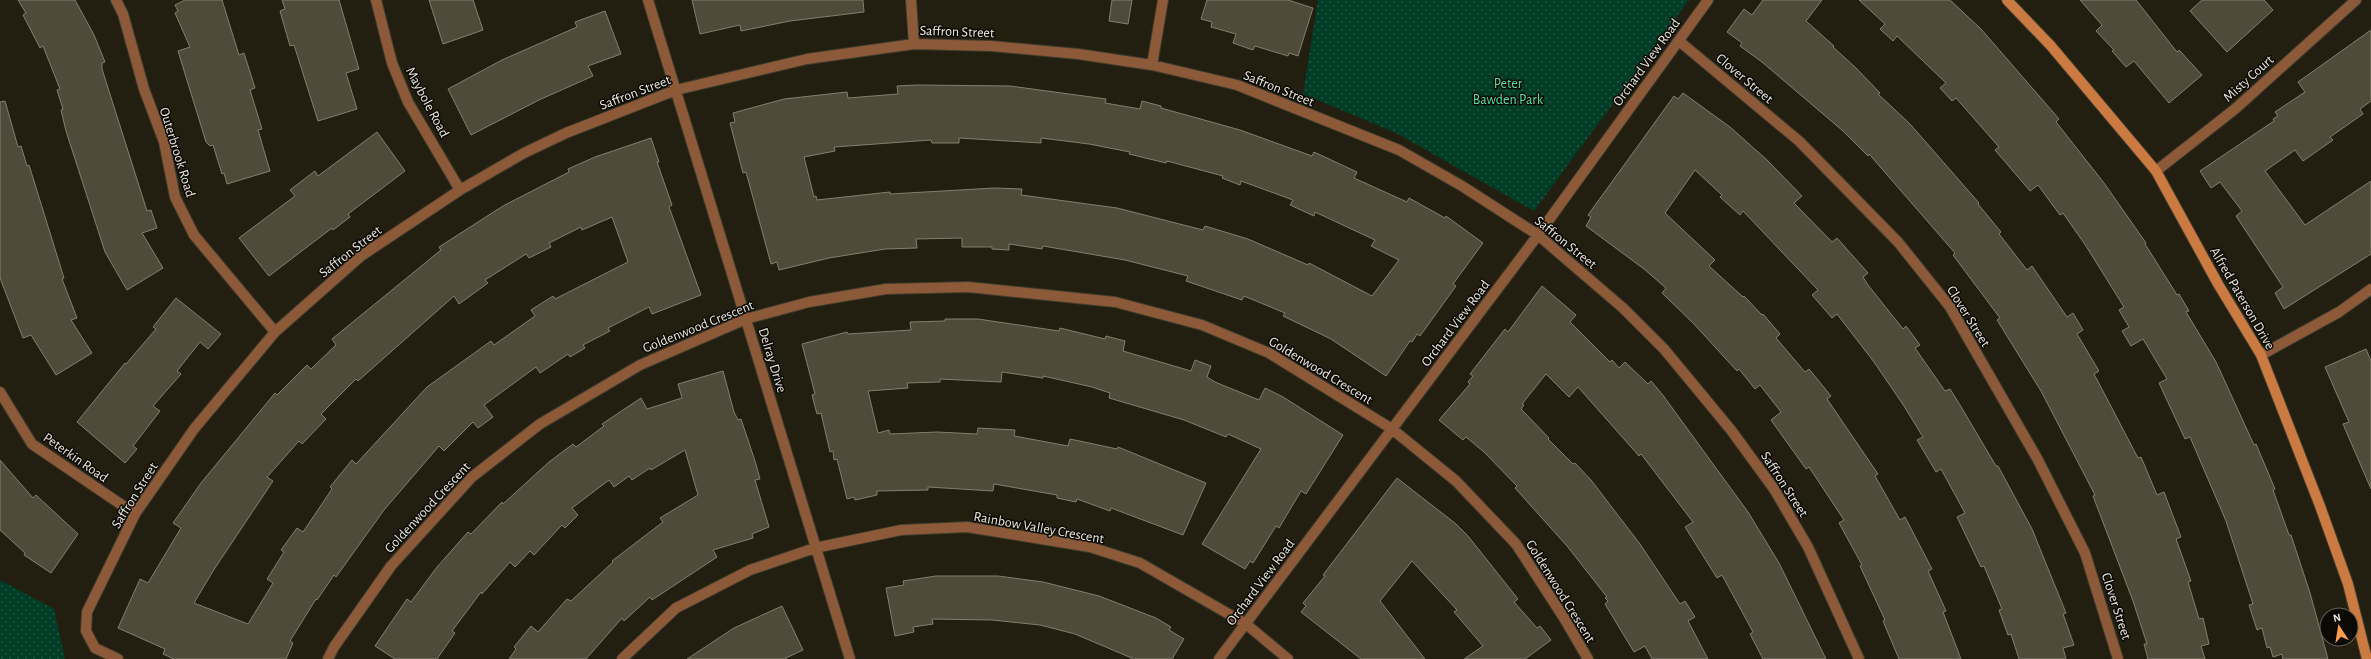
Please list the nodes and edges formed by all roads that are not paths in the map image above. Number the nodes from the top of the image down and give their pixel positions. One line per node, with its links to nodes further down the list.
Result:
1 (116, 0): 18 (street, Outerbrook Road)
2 (376, 0): 14 (street, Maybole Road)
3 (648, 0): 12 (street, Delray Drive)
4 (911, 0): 10 (street)
5 (1163, 0): 11 (street)
6 (1708, 0): 9 (street, Orchard View Road)
7 (2007, 0): 13 (street, Alfred Paterson Drive)
8 (2356, 0): 13 (street, Misty Court)
9 (1679, 41): 15 (street, Orchard View Road); 33 (street, Clover Street)
10 (914, 44): 11 (street, Saffron Street); 12 (street, Saffron Street)
11 (1152, 65): 15 (street, Saffron Street)
12 (676, 90): 14 (street, Saffron Street); 17 (street, Delray Drive)
13 (2156, 171): 19 (street, Alfred Paterson Drive)
14 (460, 190): 18 (street, Saffron Street)
15 (1538, 235): 21 (street, Orchard View Road); 32 (street, Saffron Street)
16 (2371, 289): 19 (street)
17 (746, 319): 21 (street, Goldenwood Crescent); 23 (street, Delray Drive); 26 (street, Goldenwood Crescent)
18 (276, 332): 22 (street, Saffron Street)
19 (2260, 355): 34 (street, Alfred Paterson Drive)
20 (0, 392): 22 (street, Peterkin Road)
21 (1392, 429): 24 (street, Orchard View Road); 31 (street, Goldenwood Crescent)
22 (135, 514): 25 (street, Saffron Street)
23 (815, 548): 24 (street, Rainbow Valley Crescent); 27 (street, Rainbow Valley Crescent); 28 (street, Delray Drive)
24 (1246, 624): 29 (street, Orchard View Road); 30 (street, Rainbow Valley Crescent)
25 (118, 659)
26 (328, 659)
27 (622, 659)
28 (850, 659)
29 (1219, 659)
30 (1288, 659)
31 (1588, 659)
32 (1859, 659)
33 (2118, 659)
34 (2367, 659)

